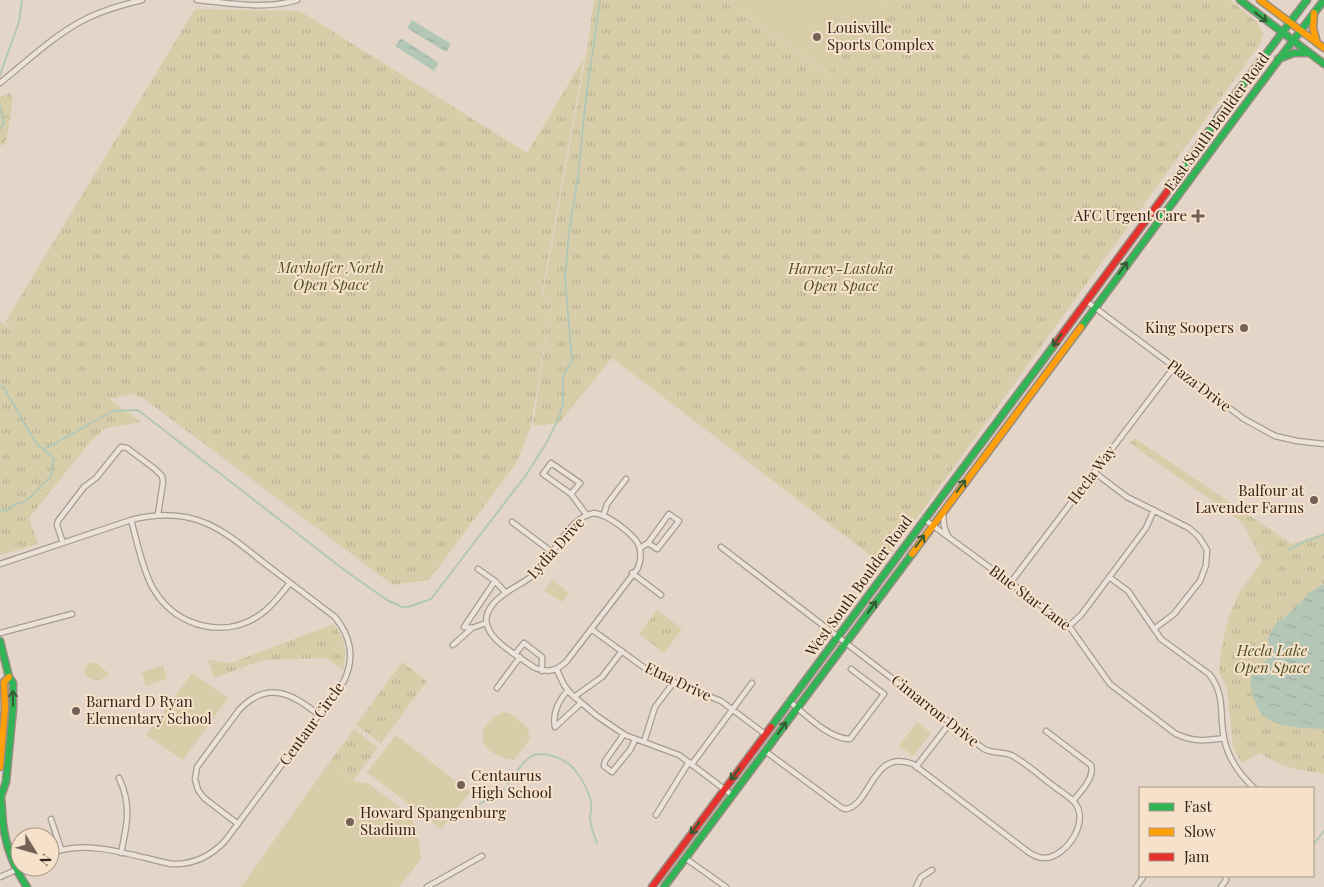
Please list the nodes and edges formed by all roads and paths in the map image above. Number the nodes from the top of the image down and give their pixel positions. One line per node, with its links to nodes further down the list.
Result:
1 (142, 0): 18 (street)
2 (197, 0): 3 (street)
3 (297, 0)
4 (1240, 0): 11 (main road, one-way to 11)
5 (1260, 0): 9 (main road)
6 (1307, 0): 9 (main road, East South Boulder Road)
7 (1324, 0): 8 (main road, East South Boulder Road)
8 (1314, 13): 10 (main road, East South Boulder Road); 13 (main road)
9 (1290, 22): 10 (main road); 11 (main road, East South Boulder Road)
10 (1300, 31): 12 (main road, East South Boulder Road); 13 (main road)
11 (1282, 33): 12 (main road); 19 (main road, East South Boulder Road)
12 (1292, 41): 15 (main road); 16 (main road, East South Boulder Road)
13 (1316, 43): 14 (main road)
14 (1324, 48)
15 (1309, 53): 16 (main road); 17 (main road)
16 (1278, 59): 20 (main road, East South Boulder Road, one-way to 16)
17 (1324, 64)
18 (2, 82)
19 (1086, 301): 20 (street, Plaza Drive); 31 (main road, West South Boulder Road, one-way to 31)
20 (1094, 307): 21 (street, Plaza Drive); 26 (main road, West South Boulder Road, one-way to 20)
21 (1174, 367): 22 (street, Plaza Drive); 23 (street, Hecla Way)
22 (1324, 444)
23 (1094, 472): 27 (street); 46 (street, Hecla Way)
24 (626, 479): 29 (street)
25 (571, 494): 25 (street); 28 (street)
26 (943, 510): 34 (main road, West South Boulder Road); 35 (street)
27 (1154, 510): 44 (street); 55 (street)
28 (586, 514): 29 (street, Lydia Drive); 40 (street, Lydia Drive)
29 (604, 514): 39 (street, Lydia Drive)
30 (158, 515): 32 (street, Centaur Circle); 36 (street); 47 (street, Centaur Circle)
31 (924, 519): 34 (street, Blue Star Lane); 57 (main road, West South Boulder Road)
32 (131, 520): 36 (street, Centaur Circle); 47 (street)
33 (512, 522): 40 (street)
34 (932, 525): 35 (street, Blue Star Lane); 59 (main road, West South Boulder Road, one-way to 34)
35 (949, 537): 46 (street, Blue Star Lane)
36 (63, 543): 41 (street, Centaur Circle)
37 (648, 543): 37 (street); 39 (street)
38 (721, 547): 57 (street, Cimarron Drive)
39 (640, 548): 43 (street)
40 (552, 552): 48 (street, Lydia Drive)
41 (0, 564)
42 (478, 568): 45 (street)
43 (632, 574): 49 (street); 54 (street)
44 (1109, 577): 52 (street); 55 (street)
45 (496, 582): 48 (street); 53 (street)
46 (1011, 582): 52 (street, Blue Star Lane)
47 (290, 583): 76 (street, Centaur Circle)
48 (506, 593): 51 (street, Lydia Drive)
49 (661, 595)
50 (72, 614): 56 (street)
51 (486, 623): 53 (street); 62 (street)
52 (1069, 626): 83 (street, Blue Star Lane)
53 (472, 628): 60 (street)
54 (592, 629): 61 (street, Etna Drive); 64 (street)
55 (1154, 629): 83 (street)
56 (0, 633)
57 (838, 636): 59 (street, Cimarron Drive); 72 (main road, West South Boulder Road)
58 (0, 640): 67 (main road)
59 (846, 643): 74 (main road, West South Boulder Road); 79 (street, Cimarron Drive)
60 (453, 645)
61 (622, 651): 68 (street, Etna Drive); 71 (street)
62 (515, 654): 63 (street); 66 (street)
63 (520, 658): 66 (street); 70 (street)
64 (557, 670): 66 (street); 71 (street)
65 (851, 670): 74 (street)
66 (542, 671)
67 (9, 677): 77 (main road); 78 (main road, one-way to 67)
68 (674, 682): 75 (street, Etna Drive); 85 (street)
69 (752, 683): 75 (street)
70 (497, 688)
71 (571, 694): 73 (street); 73 (street)
72 (789, 702): 74 (street); 82 (main road, West South Boulder Road)
73 (581, 703): 81 (street)
74 (797, 707): 86 (main road, West South Boulder Road, one-way to 74)
75 (733, 710): 82 (street, Etna Drive); 87 (street)
76 (319, 715): 98 (street, Centaur Circle); 98 (street)
77 (2, 722): 78 (street); 88 (main road)
78 (12, 723): 94 (main road)
79 (950, 723): 89 (street); 95 (street, Cimarron Drive)
80 (1046, 731): 95 (street)
81 (624, 734): 84 (street); 84 (street)
82 (765, 734): 92 (main road, West South Boulder Road, one-way to 92)
83 (1224, 738): 91 (street)
84 (635, 740): 85 (street)
85 (644, 742): 87 (street)
86 (765, 751): 89 (street); 93 (main road, West South Boulder Road)
87 (690, 763): 92 (street); 96 (street)
88 (0, 767)
89 (916, 767): 95 (street)
90 (119, 778): 101 (street)
91 (1253, 787)
92 (724, 789): 93 (street); 107 (main road, West South Boulder Road, one-way to 107)
93 (732, 795): 103 (main road, West South Boulder Road)
94 (1, 797): 99 (main road)
95 (1072, 801)
96 (656, 815)
97 (52, 819): 100 (street)
98 (238, 824): 101 (street, Centaur Circle)
99 (10, 849)
100 (61, 849): 101 (street, Centaur Circle)
101 (121, 853)
102 (482, 856): 106 (street)
103 (685, 858): 108 (main road, West South Boulder Road); 109 (street)
104 (932, 870): 110 (street)
105 (1222, 885): 111 (street)
106 (427, 887)
107 (652, 887)
108 (664, 887)
109 (726, 887)
110 (916, 887)
111 (1229, 887)

